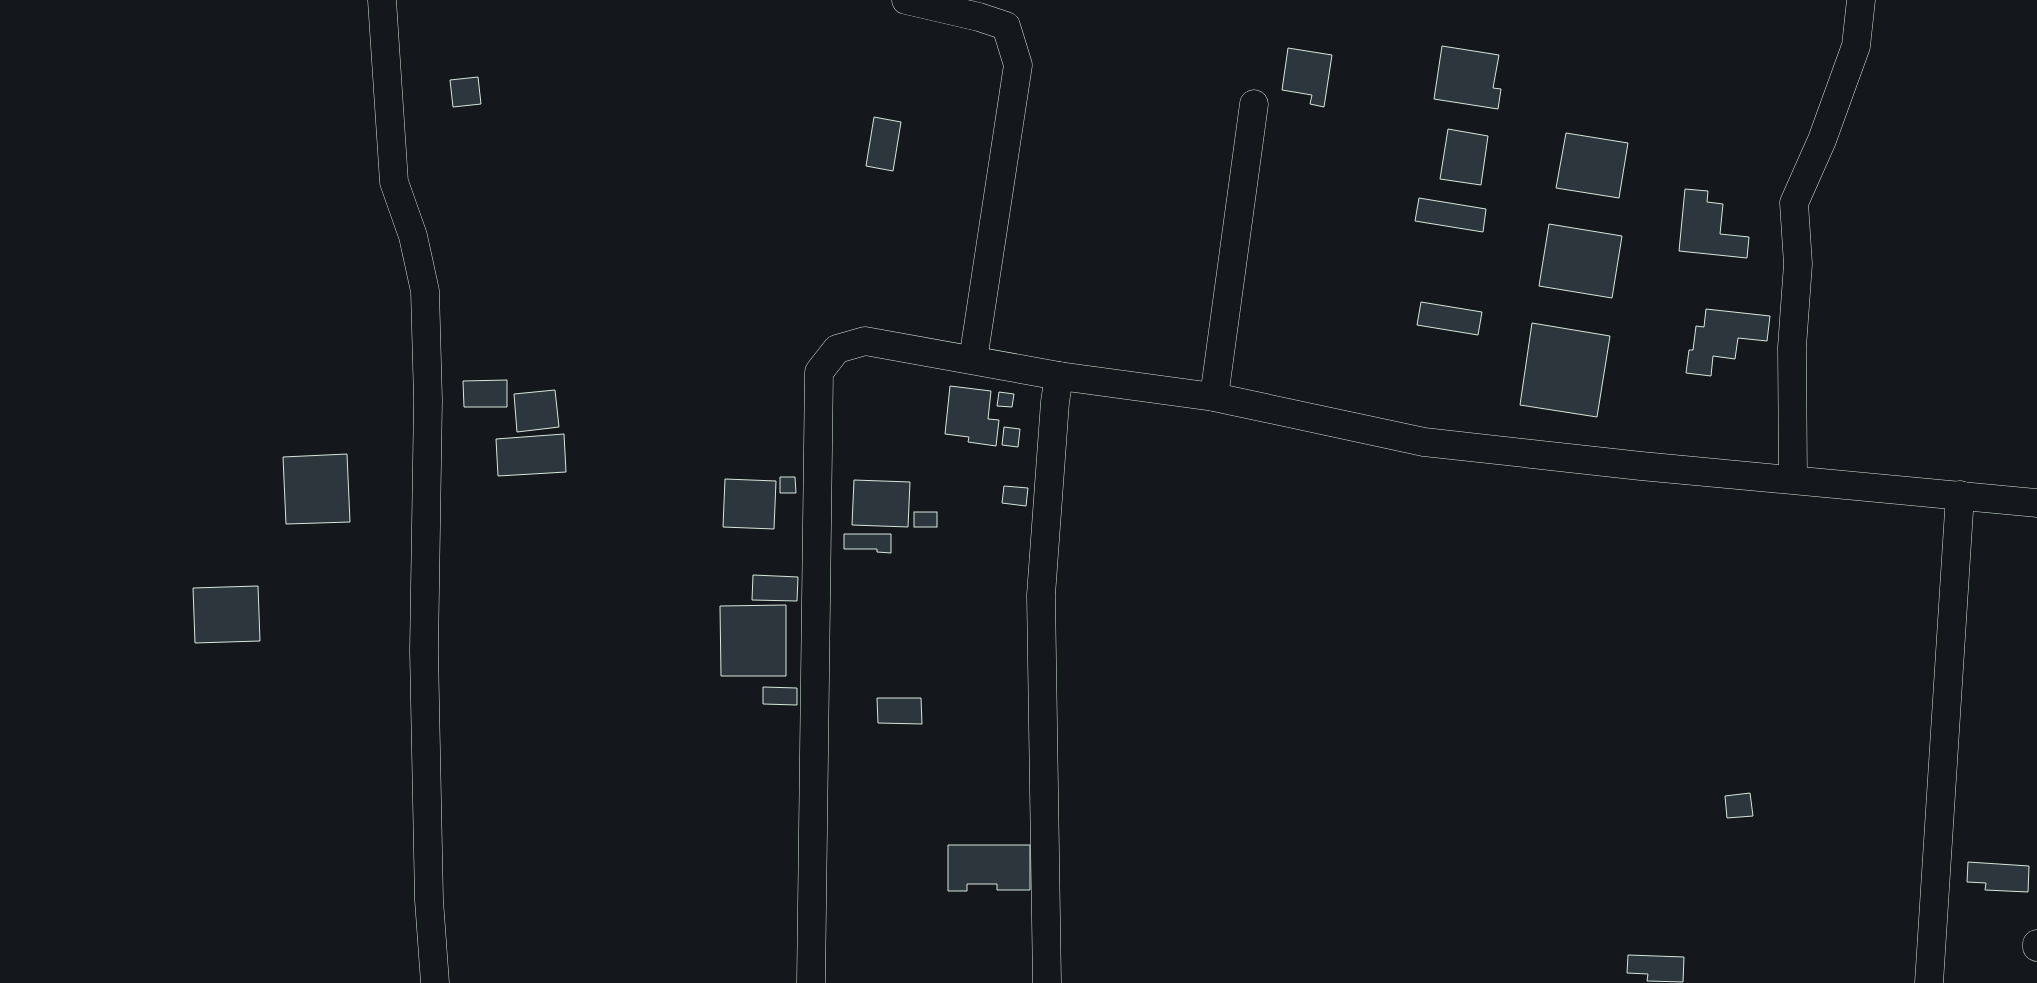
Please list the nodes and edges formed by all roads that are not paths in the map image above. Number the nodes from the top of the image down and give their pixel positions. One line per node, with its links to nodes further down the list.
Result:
1 (382, 0): 11 (street)
2 (906, 0): 5 (street)
3 (1861, 0): 8 (street)
4 (1254, 104): 7 (street)
5 (973, 360): 6 (street); 12 (street)
6 (1059, 376): 7 (street); 13 (street)
7 (1214, 397): 8 (street)
8 (1792, 480): 9 (street)
9 (1960, 495): 10 (street); 14 (street)
10 (2037, 503)
11 (435, 983)
12 (811, 983)
13 (1047, 983)
14 (1929, 983)

